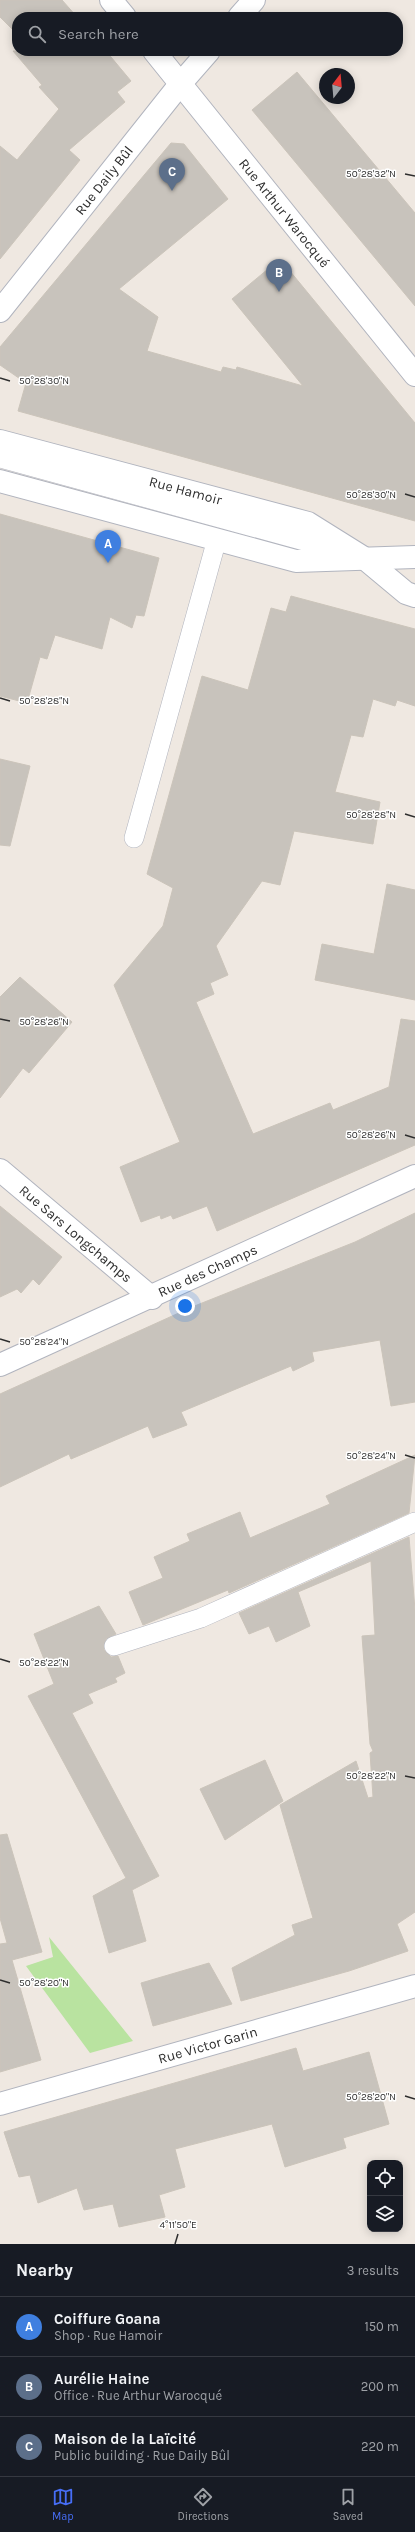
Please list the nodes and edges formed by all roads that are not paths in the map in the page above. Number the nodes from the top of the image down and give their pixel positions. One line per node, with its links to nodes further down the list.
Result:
1 (111, 0): 3 (street)
2 (254, 0): 4 (street)
3 (121, 12)
4 (243, 12)
5 (158, 56): 7 (street, Rue Arthur Warocqué)
6 (205, 56): 7 (street, Rue Daily Bûl)
7 (181, 83): 8 (street, Rue Daily Bûl); 9 (street, Rue Arthur Warocqué)
8 (0, 311)
9 (415, 375)
10 (0, 441): 15 (street, Rue Hamoir)
11 (0, 458): 15 (lane, Rue Hamoir)
12 (0, 481): 13 (street, Rue Hamoir)
13 (217, 539): 15 (street, Rue Hamoir); 17 (lane)
14 (415, 557): 15 (street, Rue Hamoir)
15 (364, 558): 16 (street, Rue Hamoir)
16 (415, 596)
17 (134, 838)
18 (0, 1170): 20 (street, Rue Sars Longchamps)
19 (415, 1176): 20 (street, Rue des Champs)
20 (152, 1298): 21 (street, Rue des Champs)
21 (0, 1365)
22 (415, 1522): 23 (lane)
23 (114, 1646)
24 (415, 1986): 25 (street, Rue Victor Garin)
25 (0, 2104)

